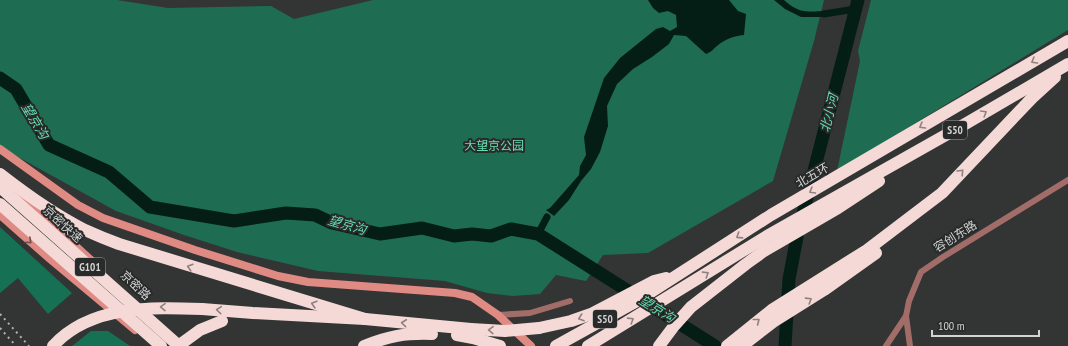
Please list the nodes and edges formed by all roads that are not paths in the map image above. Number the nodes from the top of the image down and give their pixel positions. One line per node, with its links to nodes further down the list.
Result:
1 (1068, 41): 11 (highway, 北五环 / S50, one-way to 11)
2 (1068, 64): 3 (highway, S50, one-way to 2); 10 (highway, one-way to 2)
3 (960, 127): 26 (highway, S50, one-way to 3); 27 (highway)
4 (0, 149): 14 (street)
5 (0, 176): 16 (highway, one-way to 5); 21 (street, 京密路 / G101)
6 (1068, 180): 15 (street, 容创东路)
7 (0, 187): 20 (highway, 京密快速 / G101, bridge)
8 (0, 204): 19 (highway, G101)
9 (0, 215): 18 (street, G101, one-way to 18)
10 (868, 254): 28 (highway, one-way to 10); 29 (highway, one-way to 10)
11 (633, 298): 16 (highway, one-way to 16, bridge); 25 (highway, S50)
12 (570, 301): 14 (street)
13 (253, 313): 16 (highway); 17 (highway, one-way to 17, bridge); 20 (highway, bridge)
14 (498, 314): 24 (street)
15 (906, 316): 30 (street); 31 (street, 容创东路)
16 (365, 319)
17 (53, 346)
18 (153, 346)
19 (161, 346)
20 (178, 346)
21 (185, 346)
22 (364, 346): 23 (highway)
23 (500, 346)
24 (531, 346)
25 (556, 346)
26 (588, 346)
27 (659, 346)
28 (727, 346)
29 (742, 346)
30 (886, 346)
31 (910, 346)

